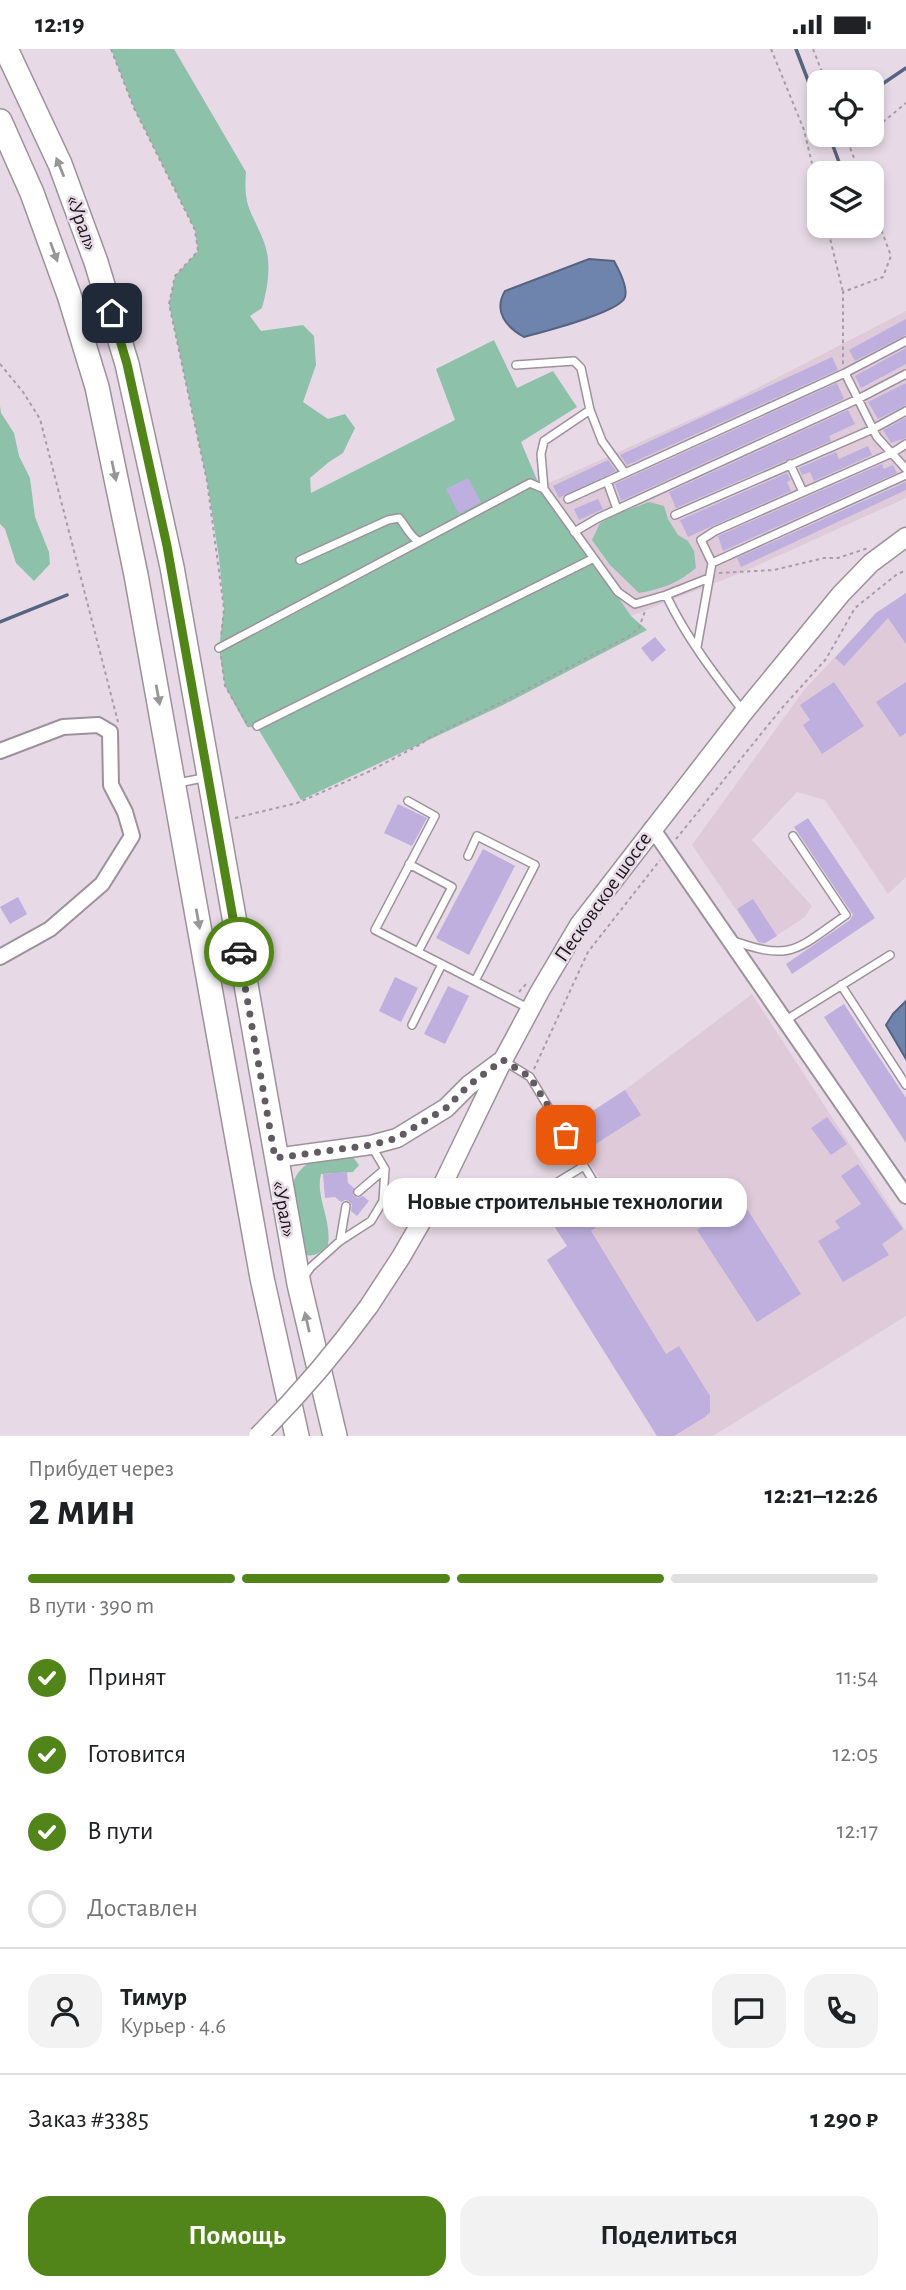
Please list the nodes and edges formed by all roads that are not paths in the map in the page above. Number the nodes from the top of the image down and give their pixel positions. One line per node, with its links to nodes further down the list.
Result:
1 (6, 49): 36 (highway, «Урал», one-way to 1)
2 (0, 121): 37 (highway, «Урал», one-way to 37)
3 (906, 341): 5 (lane)
4 (516, 365): 8 (lane)
5 (845, 373): 7 (lane); 15 (lane)
6 (906, 374): 7 (lane)
7 (858, 399): 10 (lane); 21 (lane)
8 (590, 410): 15 (lane); 18 (lane)
9 (906, 411): 10 (lane)
10 (873, 429): 12 (lane); 13 (lane)
11 (906, 444): 12 (lane)
12 (892, 453): 14 (lane); 19 (lane)
13 (790, 464): 19 (lane); 22 (lane)
14 (906, 469)
15 (625, 473): 17 (lane)
16 (906, 475): 28 (lane)
17 (607, 481): 20 (lane); 21 (lane)
18 (544, 489): 23 (lane); 25 (lane)
19 (803, 492): 28 (lane)
20 (568, 499)
21 (617, 509): 23 (lane)
22 (675, 515)
23 (574, 532): 26 (lane)
24 (903, 539): 33 (street, Песковское шоссе)
25 (418, 541): 27 (lane); 31 (lane)
26 (592, 559): 30 (lane); 34 (lane)
27 (300, 560)
28 (712, 563): 29 (lane)
29 (709, 578): 30 (lane); 32 (lane)
30 (666, 595): 32 (lane)
31 (219, 648)
32 (696, 648): 33 (lane)
33 (744, 712): 39 (street, Песковское шоссе)
34 (257, 726)
35 (0, 751): 46 (street)
36 (208, 777): 37 (lane); 58 (highway, «Урал»)
37 (174, 784): 69 (highway, «Урал», one-way to 69)
38 (408, 801): 42 (lane)
39 (652, 828): 43 (street); 50 (street, Песковское шоссе)
40 (793, 836): 43 (lane)
41 (468, 856): 48 (lane)
42 (410, 864): 44 (lane); 44 (lane)
43 (730, 939): 51 (street)
44 (418, 952): 47 (lane)
45 (890, 955): 49 (lane)
46 (0, 957)
47 (442, 964): 48 (lane); 52 (lane)
48 (475, 981): 50 (lane)
49 (841, 985): 51 (lane); 55 (lane)
50 (531, 1009): 53 (street, Песковское шоссе)
51 (786, 1020): 63 (street)
52 (412, 1025)
53 (503, 1060): 54 (street); 56 (street, Песковское шоссе); 59 (lane)
54 (469, 1085): 56 (street); 57 (street)
55 (906, 1085)
56 (486, 1095): 68 (street, Песковское шоссе, bridge)
57 (371, 1145): 58 (street); 60 (lane)
58 (275, 1158): 67 (highway, «Урал»)
59 (584, 1166): 61 (lane); 61 (lane)
60 (385, 1169): 62 (lane); 66 (lane)
61 (595, 1184): 65 (lane)
62 (358, 1192)
63 (906, 1196)
64 (346, 1206): 66 (lane)
65 (609, 1208)
66 (340, 1241): 67 (lane)
67 (299, 1284): 70 (highway, «Урал», one-way to 67)
68 (258, 1436)
69 (297, 1436)
70 (335, 1436)

